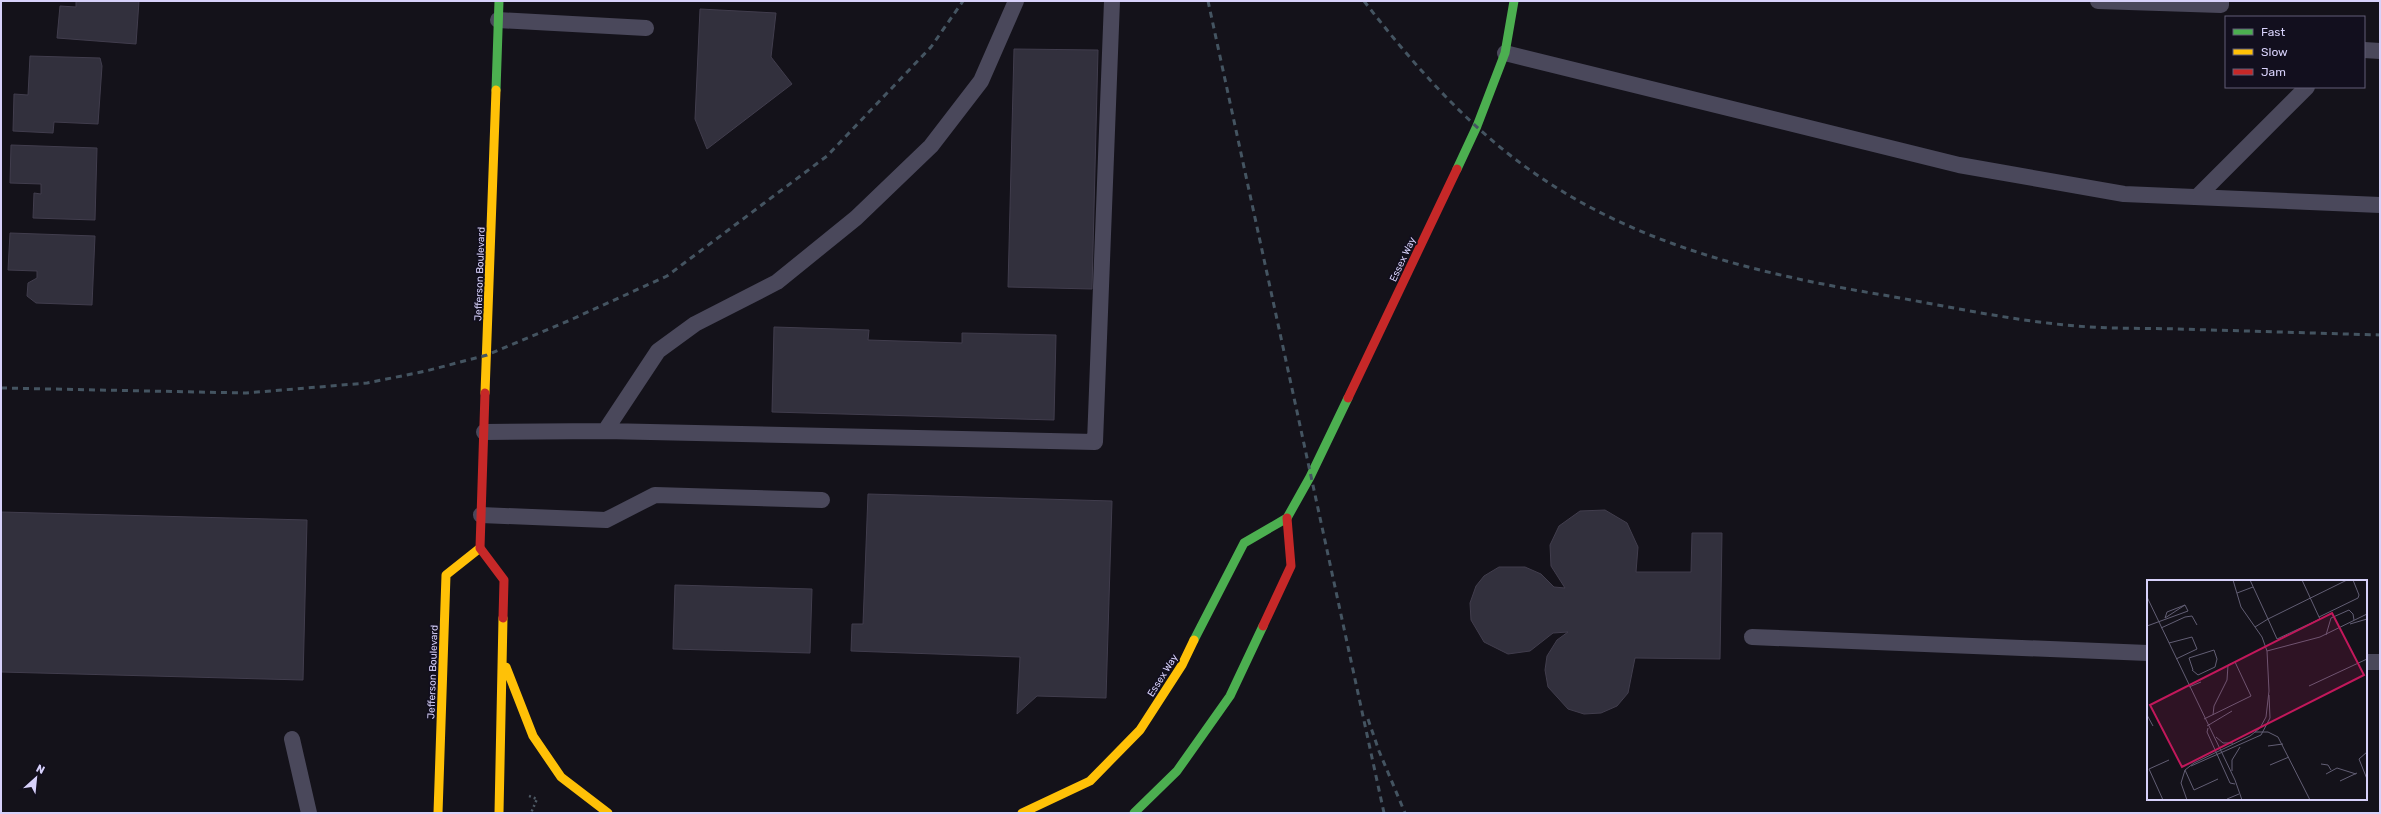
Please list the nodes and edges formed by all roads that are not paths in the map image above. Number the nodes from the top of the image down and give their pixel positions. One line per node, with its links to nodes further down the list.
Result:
1 (499, 1): 7 (street, Jefferson Boulevard)
2 (1016, 1): 15 (lane)
3 (1112, 1): 15 (lane)
4 (1514, 1): 11 (street, Essex Way)
5 (2098, 1): 6 (lane)
6 (2221, 1)
7 (498, 20): 8 (lane); 16 (street, Jefferson Boulevard)
8 (646, 28)
9 (2365, 50): 10 (lane)
10 (2380, 51)
11 (1505, 53): 13 (lane); 19 (street, Essex Way)
12 (2306, 88): 13 (lane)
13 (2197, 197): 14 (lane)
14 (2380, 205)
15 (605, 431): 16 (lane)
16 (484, 432): 18 (street, Jefferson Boulevard)
17 (822, 500): 18 (lane)
18 (481, 515): 20 (street, Jefferson Boulevard)
19 (1287, 518): 27 (street); 32 (street, Essex Way)
20 (480, 548): 23 (street); 29 (street, Jefferson Boulevard)
21 (1752, 636): 22 (lane)
22 (2147, 653)
23 (502, 658): 30 (street); 31 (street)
24 (2367, 662): 25 (lane)
25 (2380, 662)
26 (292, 739): 28 (lane)
27 (1160, 788): 33 (street); 34 (street)
28 (309, 813)
29 (438, 813)
30 (499, 813)
31 (608, 813)
32 (1022, 813)
33 (1134, 813)
34 (1145, 813)

